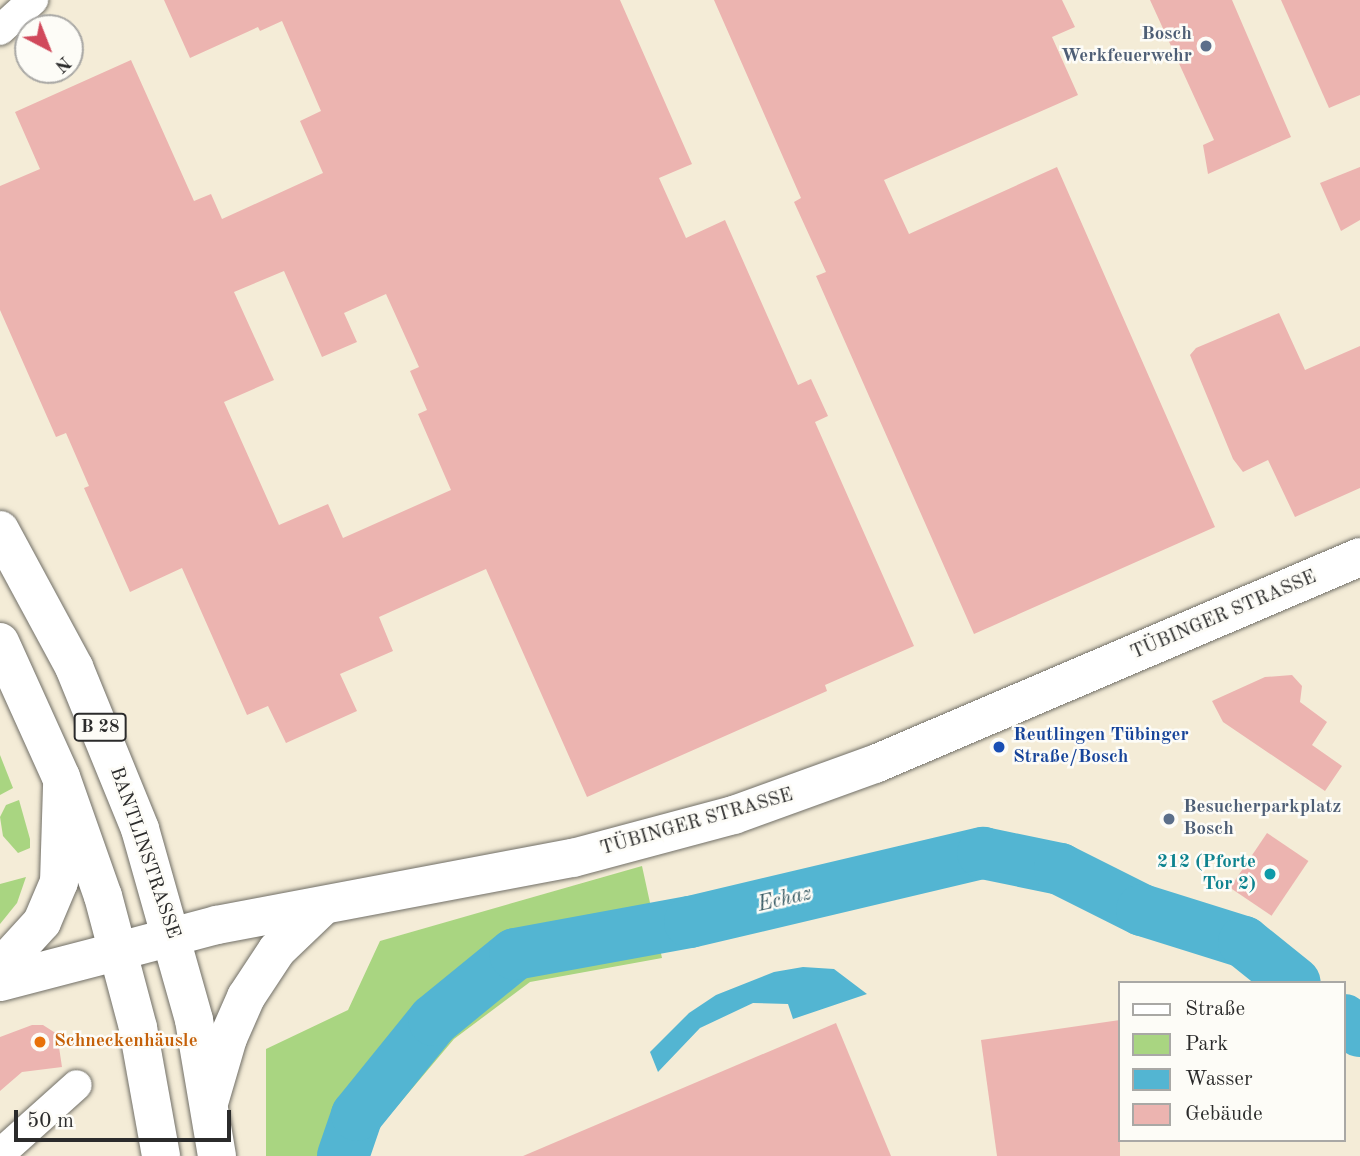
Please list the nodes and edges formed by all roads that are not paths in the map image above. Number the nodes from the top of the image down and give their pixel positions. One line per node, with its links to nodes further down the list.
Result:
1 (33, 0): 2 (street)
2 (0, 30)
3 (0, 530): 8 (main road, BANTLINSTRASSE / B 28)
4 (1360, 557): 7 (main road, TÜBINGER STRASSE)
5 (0, 642): 6 (main road, B 28)
6 (61, 777): 9 (main road, B 28); 10 (main road)
7 (323, 906): 8 (main road, TÜBINGER STRASSE); 13 (main road)
8 (174, 936): 9 (main road, TÜBINGER STRASSE); 13 (main road, BANTLINSTRASSE / B 28)
9 (119, 951): 11 (main road, TÜBINGER STRASSE); 15 (main road, B 28)
10 (0, 968)
11 (0, 982)
12 (78, 1086): 14 (street)
13 (209, 1103): 16 (main road, BANTLINSTRASSE / B 28)
14 (0, 1154)
15 (161, 1156)
16 (217, 1156)

